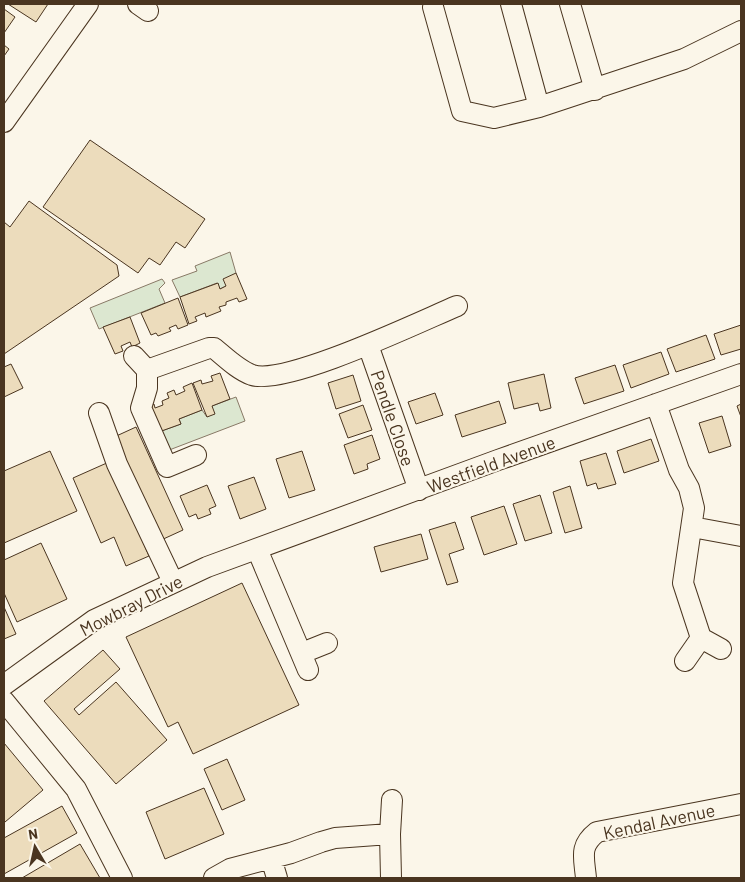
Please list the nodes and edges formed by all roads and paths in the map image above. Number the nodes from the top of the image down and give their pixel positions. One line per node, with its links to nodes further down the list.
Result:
1 (88, 4): 8 (street)
2 (511, 4): 7 (street)
3 (570, 4): 6 (street)
4 (433, 7): 7 (street)
5 (741, 31): 6 (street)
6 (595, 90): 7 (street)
7 (539, 107)
8 (4, 122)
9 (457, 306): 10 (street)
10 (368, 345): 13 (street); 17 (street, Pendle Close)
11 (134, 356): 13 (street)
12 (741, 374): 14 (street, Westfield Avenue)
13 (147, 379): 16 (street)
14 (656, 404): 17 (street, Westfield Avenue); 18 (street)
15 (98, 413): 21 (street)
16 (196, 455)
17 (419, 490): 20 (street, Westfield Avenue)
18 (692, 526): 19 (street); 22 (street)
19 (741, 536)
20 (249, 552): 21 (street, Mowbray Drive); 23 (street)
21 (172, 582): 26 (street, Mowbray Drive)
22 (701, 638): 24 (street); 25 (street)
23 (327, 644)
24 (721, 648)
25 (685, 661)
26 (4, 685)
27 (4, 701): 32 (street)
28 (392, 800): 30 (street)
29 (741, 804): 36 (street, Kendal Avenue)
30 (390, 834): 31 (street); 35 (street)
31 (271, 858): 33 (street); 34 (street)
32 (122, 878)
33 (214, 878)
34 (277, 878)
35 (391, 878)
36 (586, 878)

